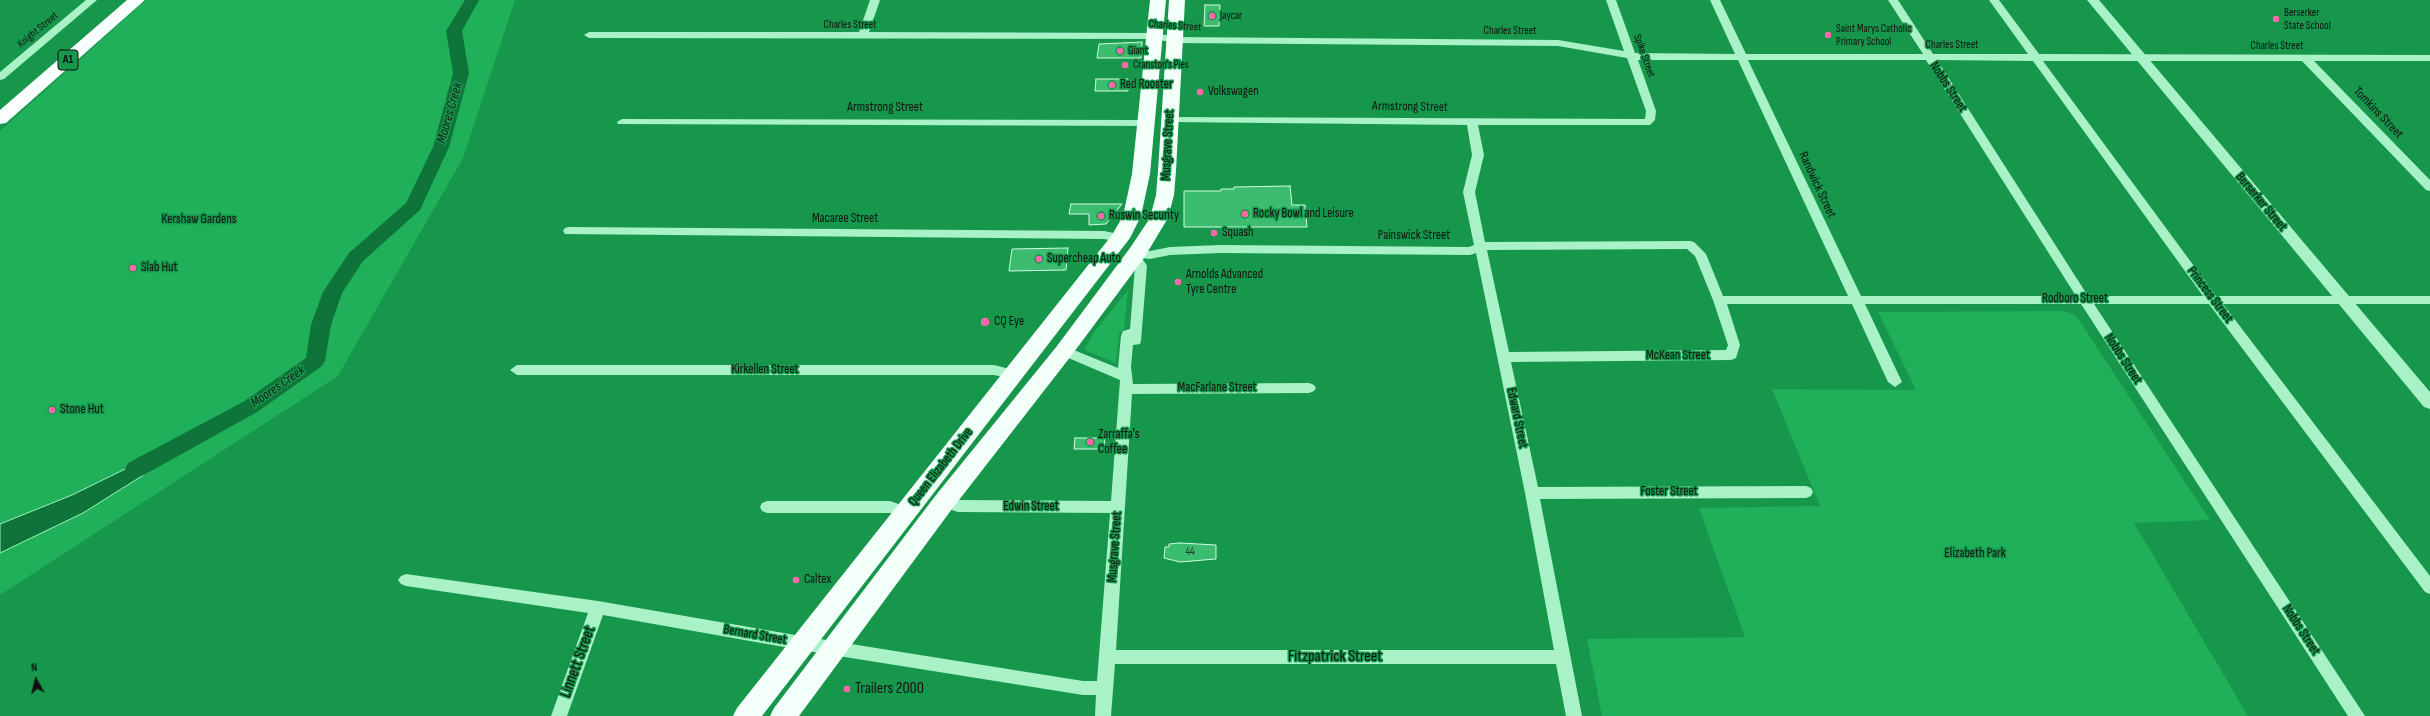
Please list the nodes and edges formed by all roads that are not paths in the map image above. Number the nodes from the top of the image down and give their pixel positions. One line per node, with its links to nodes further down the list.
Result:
1 (92, 0): 23 (street, Knight Street)
2 (122, 0): 24 (highway, A1)
3 (137, 0): 25 (highway, A1)
4 (875, 0): 14 (street)
5 (1158, 0): 13 (main road, Musgrave Street)
6 (1177, 0): 15 (main road, Musgrave Street)
7 (1611, 0): 16 (street, Spike Street)
8 (1715, 0): 17 (street, Randwick Street)
9 (1893, 0): 18 (street, Nobbs Street)
10 (1994, 0): 19 (street, Princess Street)
11 (2093, 0): 20 (street, Berserker Street)
12 (589, 35): 14 (street, Charles Street)
13 (1155, 36): 14 (street, Charles Street); 15 (street, Charles Street); 30 (main road, Musgrave Street)
14 (862, 37)
15 (1175, 40): 16 (street, Charles Street); 26 (main road, Musgrave Street)
16 (1631, 55): 17 (street, Charles Street); 27 (street, Spike Street)
17 (1741, 57): 18 (street, Charles Street); 39 (street, Randwick Street)
18 (1929, 57): 19 (street, Charles Street); 40 (street, Nobbs Street)
19 (2033, 57): 20 (street, Charles Street); 41 (street, Princess Street)
20 (2141, 58): 21 (street, Charles Street); 42 (street, Berserker Street)
21 (2305, 58): 22 (street, Charles Street); 31 (street, Tomkins Street)
22 (2430, 58)
23 (0, 78)
24 (0, 106)
25 (0, 119)
26 (1170, 119): 29 (street, Armstrong Street); 33 (main road, Musgrave Street)
27 (1650, 120): 29 (street, Armstrong Street)
28 (622, 122): 30 (street, Armstrong Street)
29 (1472, 122): 37 (street, Edward Street)
30 (1148, 123): 32 (main road, Musgrave Street)
31 (2430, 187)
32 (1132, 216): 35 (main road, Queen Elizabeth Drive)
33 (1159, 218): 38 (main road, Queen Elizabeth Drive)
34 (569, 231): 35 (street, Macaree Street)
35 (1120, 238): 48 (main road, Queen Elizabeth Drive)
36 (1690, 245): 37 (street, Painswick Street); 43 (street, McKean Street)
37 (1481, 248): 38 (street, Painswick Street); 46 (street, Edward Street)
38 (1136, 255): 45 (main road, Queen Elizabeth Drive); 50 (street, Musgrave Street)
39 (1855, 299): 40 (street, Rodboro Street); 43 (street, Rodboro Street); 49 (street, Randwick Street)
40 (2084, 299): 41 (street, Rodboro Street); 72 (street, Nobbs Street)
41 (2212, 299): 42 (street, Rodboro Street); 60 (street, Princess Street)
42 (2341, 299): 44 (street, Rodboro Street); 52 (street, Berserker Street)
43 (1719, 300): 46 (street, McKean Street)
44 (2430, 300)
45 (1064, 351): 50 (street); 55 (main road, Queen Elizabeth Drive)
46 (1504, 357): 54 (street, Edward Street)
47 (517, 370): 48 (street, Kirkellen Street)
48 (1013, 374): 58 (main road, Queen Elizabeth Drive)
49 (1895, 382)
50 (1127, 383): 51 (street, MacFarlane Street); 57 (street, Musgrave Street)
51 (1309, 388)
52 (2430, 403)
53 (1806, 492): 54 (street, Foster Street)
54 (1532, 493): 65 (street, Edward Street)
55 (944, 502): 57 (street, Edwin Street); 63 (main road, Queen Elizabeth Drive)
56 (767, 507): 58 (street)
57 (1118, 507): 64 (street, Musgrave Street)
58 (905, 512): 62 (main road, Queen Elizabeth Drive)
59 (406, 580): 61 (street, Bernard Street)
60 (2430, 588)
61 (598, 608): 62 (street, Bernard Street); 67 (street, Linnett Street)
62 (801, 643): 63 (street, Bernard Street); 68 (main road, Queen Elizabeth Drive)
63 (834, 648): 66 (street, Bernard Street); 69 (main road, Queen Elizabeth Drive)
64 (1107, 657): 65 (street, Fitzpatrick Street); 66 (street, Musgrave Street)
65 (1563, 657): 71 (street, Edward Street)
66 (1104, 688): 70 (street, Musgrave Street)
67 (559, 716)
68 (746, 716)
69 (783, 716)
70 (1103, 716)
71 (1574, 716)
72 (2357, 716)

